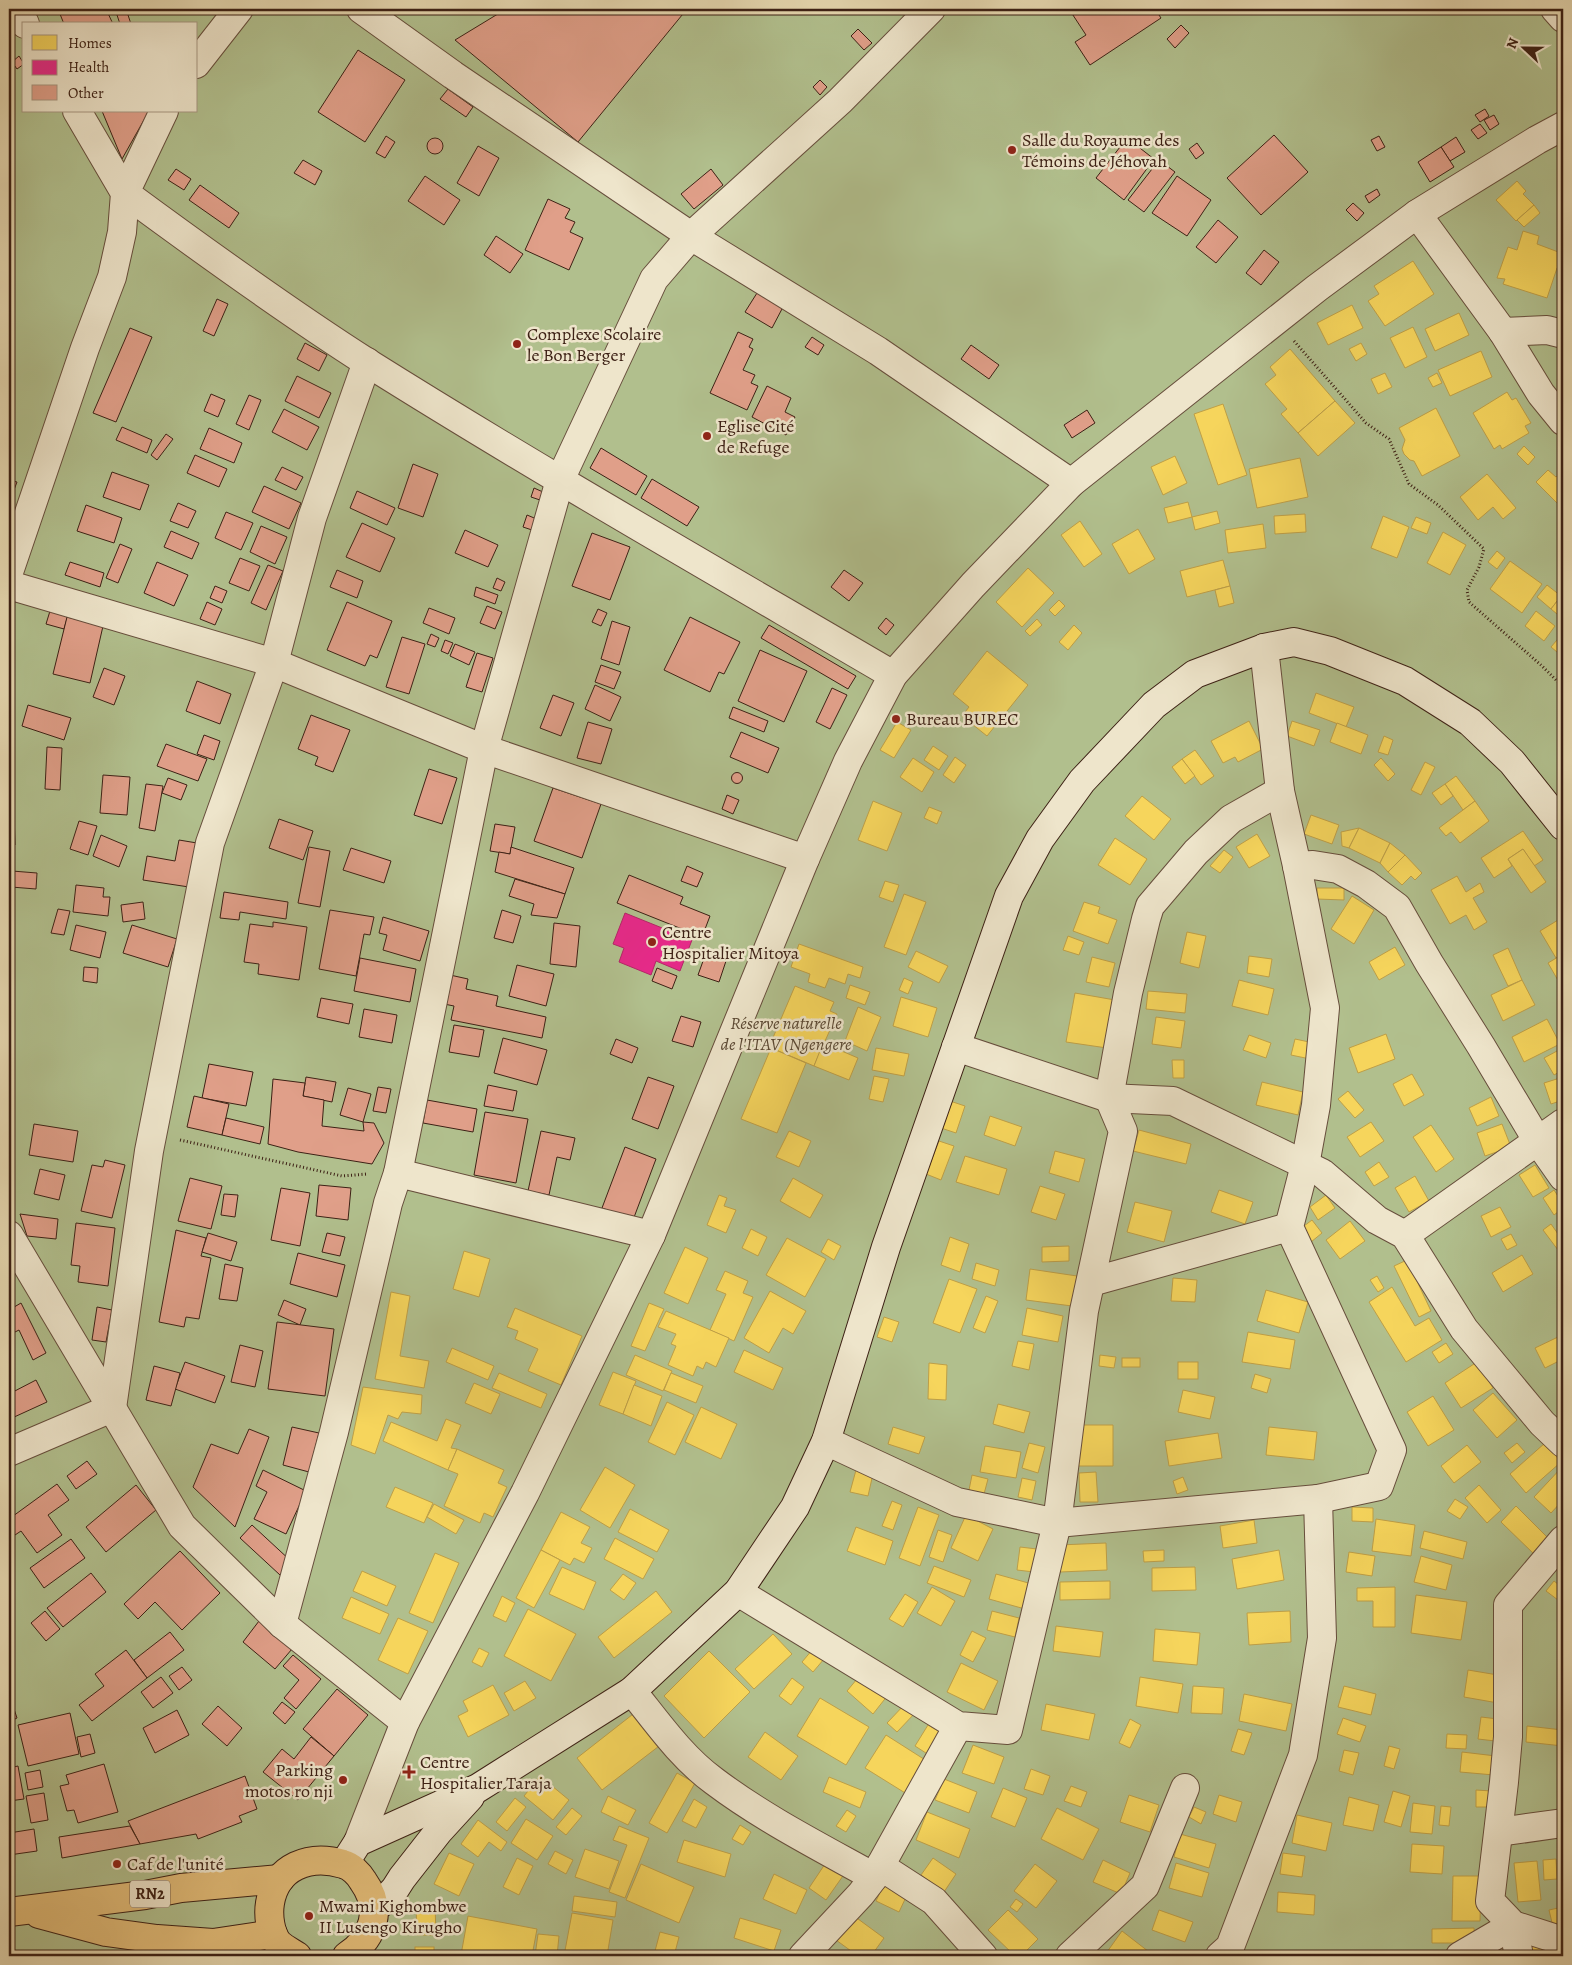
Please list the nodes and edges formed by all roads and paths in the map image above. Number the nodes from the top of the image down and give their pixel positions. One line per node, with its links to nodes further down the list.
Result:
1 (18, 9): 7 (street)
2 (239, 9): 8 (street)
3 (361, 9): 14 (street)
4 (931, 9): 14 (street)
5 (1555, 9): 6 (street)
6 (1563, 18)
7 (24, 22)
8 (198, 61)
9 (78, 112): 12 (street)
10 (164, 112): 12 (street)
11 (1563, 126): 13 (street)
12 (125, 193): 18 (street); 22 (street)
13 (1417, 214): 15 (street); 16 (street)
14 (691, 236): 20 (street); 21 (street)
15 (1275, 320): 21 (street); 27 (path)
16 (1503, 332): 17 (street); 19 (street)
17 (1563, 334)
18 (367, 362): 20 (street); 25 (street)
19 (1563, 421)
20 (560, 480): 26 (street); 28 (street)
21 (1071, 483): 26 (street)
22 (9, 572)
23 (9, 585): 25 (street)
24 (1264, 648): 29 (street); 30 (street); 33 (street)
25 (274, 663): 28 (street); 36 (street)
26 (893, 675): 31 (street)
27 (1563, 687)
28 (484, 749): 31 (street); 39 (street)
29 (1280, 791): 32 (street); 34 (street)
30 (1563, 826)
31 (805, 859): 43 (street)
32 (1297, 866): 37 (street); 38 (street)
33 (956, 1047): 34 (street); 47 (street)
34 (1109, 1098): 38 (street); 45 (street)
35 (1563, 1122): 37 (street)
36 (152, 1134): 39 (path); 46 (street)
37 (1537, 1140): 40 (street); 44 (street)
38 (1305, 1166): 41 (street); 44 (street)
39 (398, 1173): 43 (street); 54 (street)
40 (1563, 1177)
41 (1289, 1227): 45 (street); 50 (street)
42 (9, 1235): 46 (street)
43 (651, 1235): 56 (street)
44 (1405, 1235): 48 (street)
45 (1091, 1282): 51 (street)
46 (112, 1408): 49 (street); 54 (street)
47 (826, 1441): 51 (street); 53 (street)
48 (1563, 1443)
49 (9, 1452)
50 (1318, 1499): 51 (street); 71 (street)
51 (1057, 1523): 57 (street)
52 (1563, 1540): 61 (street)
53 (738, 1592): 55 (street); 57 (street)
54 (282, 1624): 56 (street)
55 (632, 1691): 58 (street); 63 (street)
56 (405, 1722): 62 (street)
57 (958, 1726): 63 (street)
58 (478, 1788): 62 (street); 65 (street)
59 (1185, 1788): 75 (street)
60 (1563, 1823): 61 (street)
61 (1498, 1832): 67 (street)
62 (351, 1853): 64 (highway); 65 (highway)
63 (877, 1872): 73 (street); 74 (street)
64 (280, 1879): 66 (highway, RN2); 68 (highway)
65 (374, 1906): 70 (highway)
66 (14, 1911): 68 (highway, RN2)
67 (1513, 1925): 69 (street); 76 (street); 77 (street)
68 (274, 1934): 72 (highway)
69 (1563, 1941)
70 (358, 1953)
71 (1229, 1953)
72 (297, 1956)
73 (802, 1956)
74 (983, 1956)
75 (1070, 1956)
76 (1460, 1956)
77 (1519, 1956)

